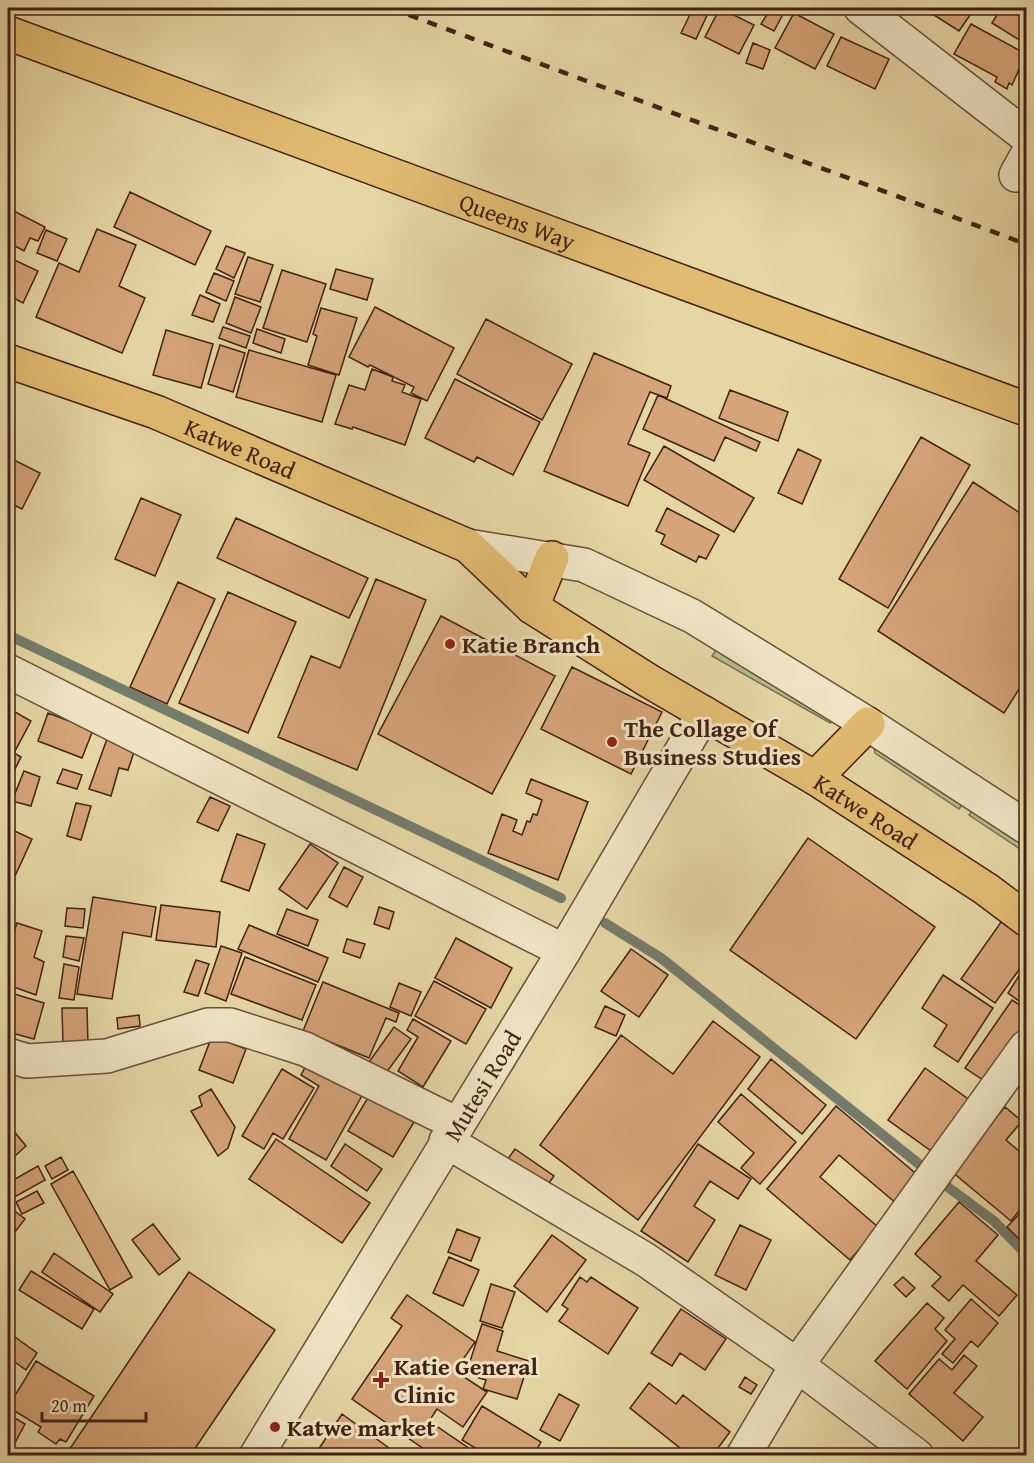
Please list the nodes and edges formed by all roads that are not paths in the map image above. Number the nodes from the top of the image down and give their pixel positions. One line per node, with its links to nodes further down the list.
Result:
1 (861, 8): 3 (street)
2 (8, 33): 5 (highway, Queens Way)
3 (1026, 136)
4 (8, 361): 6 (highway, Katwe Road)
5 (1026, 409)
6 (468, 546): 7 (street, Katwe Road); 8 (highway, Katwe Road)
7 (552, 558): 8 (highway); 11 (street, Katwe Road)
8 (532, 607): 10 (highway, Katwe Road)
9 (8, 671): 15 (street)
10 (704, 713): 12 (highway, Katwe Road); 15 (street, Mutesi Road)
11 (868, 724): 12 (highway); 13 (street, Katwe Road)
12 (815, 778): 14 (highway, Katwe Road)
13 (1026, 827)
14 (1026, 919)
15 (564, 951): 18 (street, Mutesi Road)
16 (1026, 1047): 19 (street)
17 (8, 1055): 18 (street)
18 (451, 1132): 19 (street); 20 (street, Mutesi Road)
19 (797, 1365): 21 (street); 22 (street)
20 (256, 1455)
21 (743, 1455)
22 (917, 1455)

